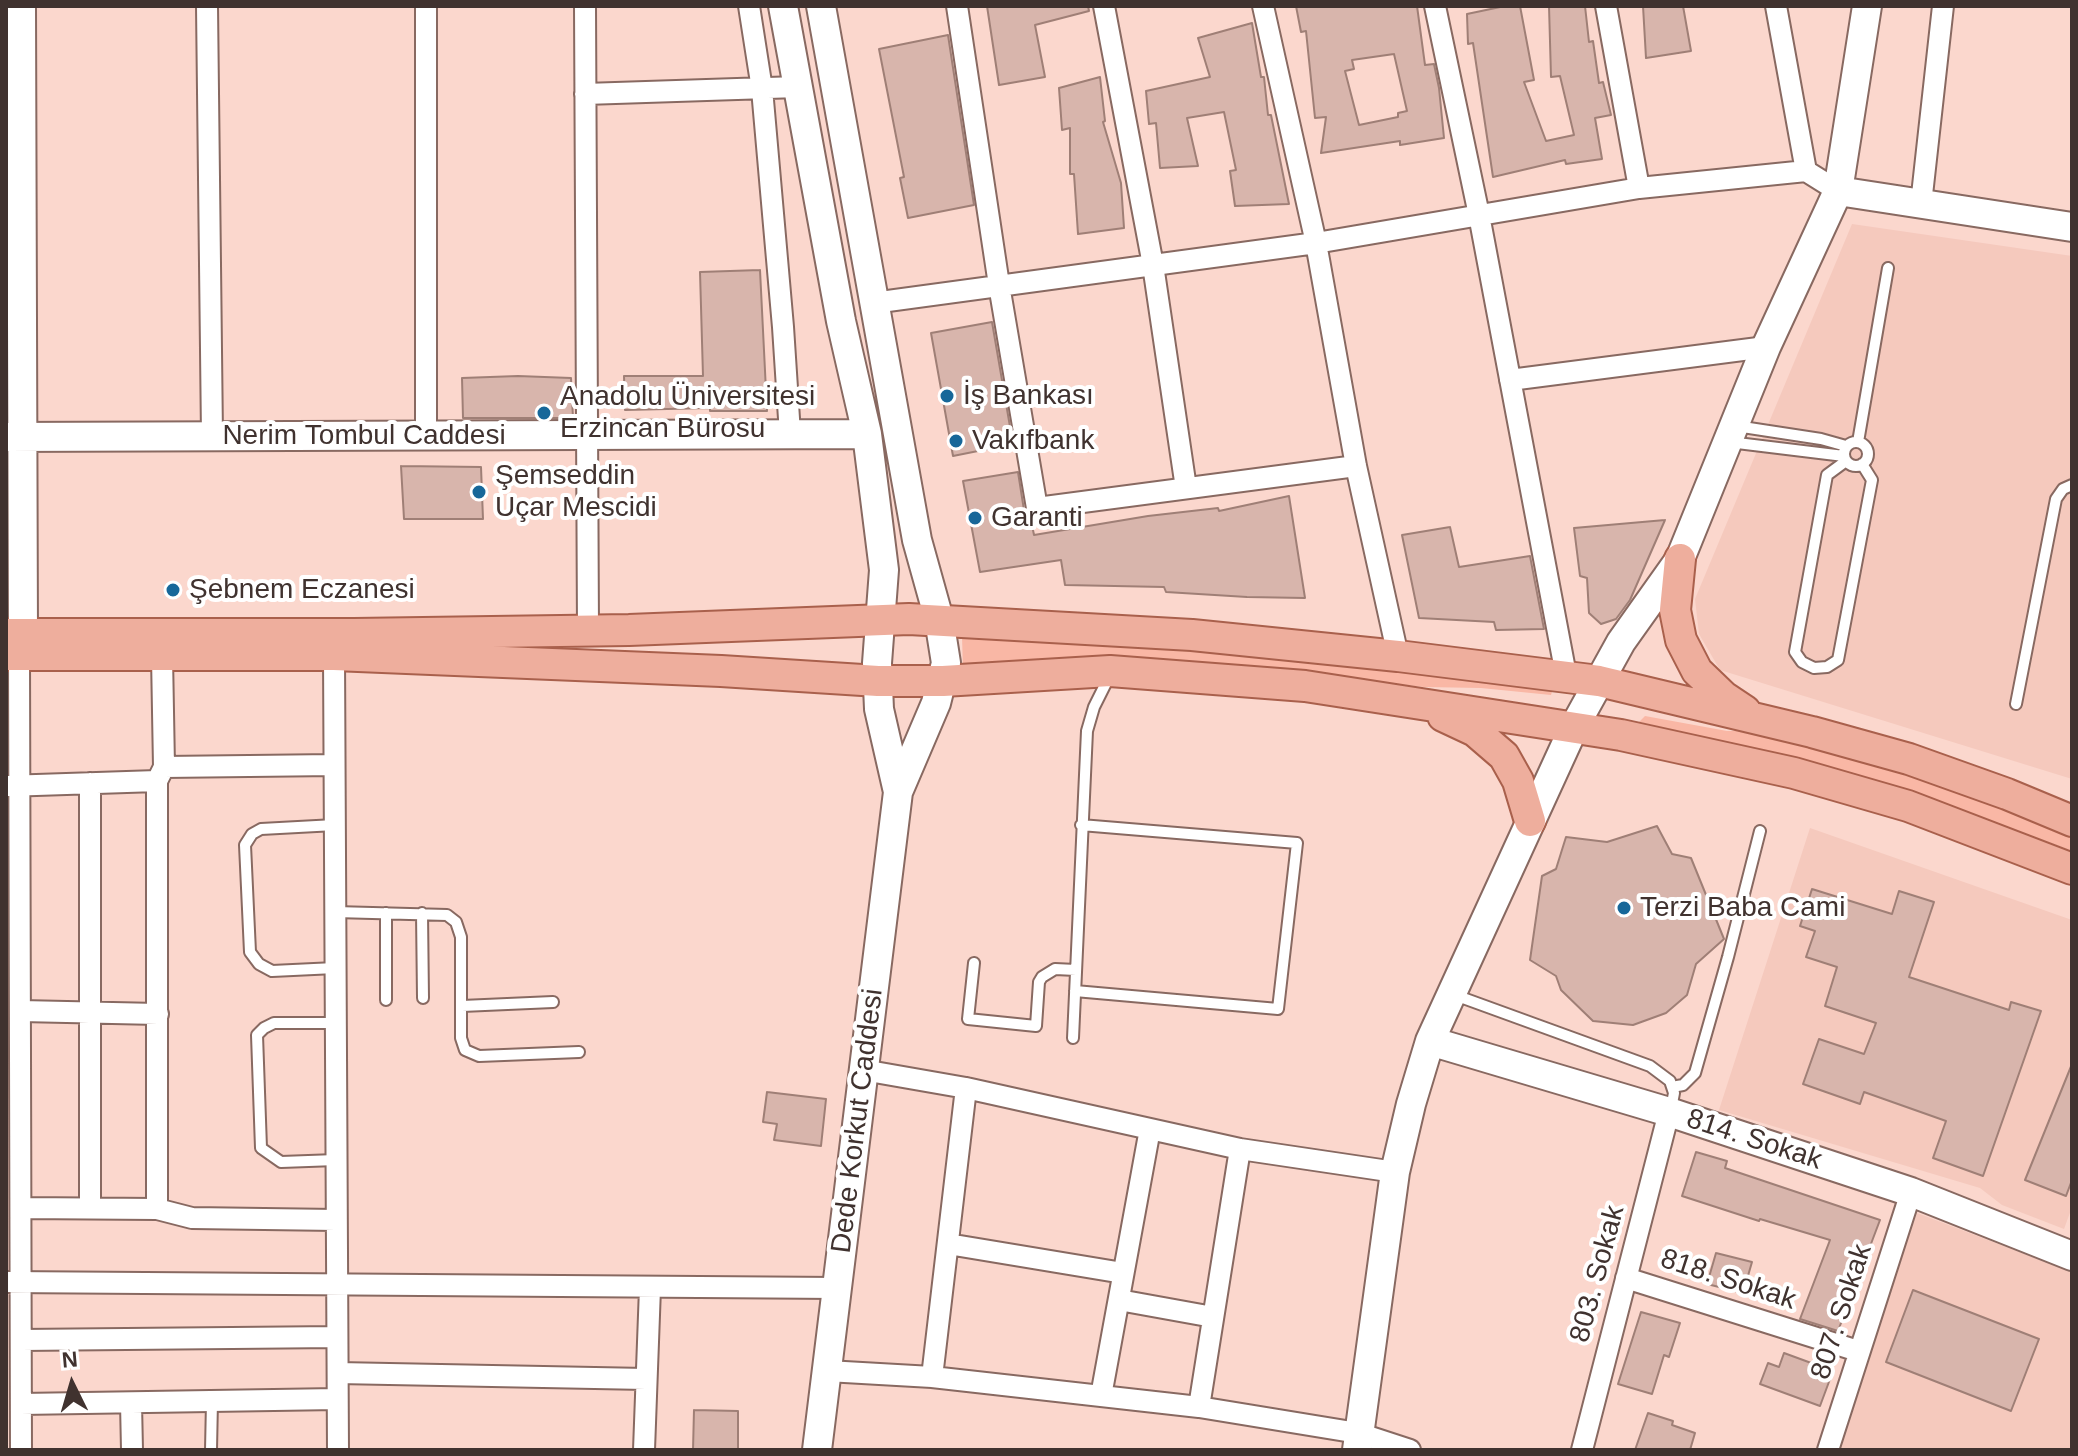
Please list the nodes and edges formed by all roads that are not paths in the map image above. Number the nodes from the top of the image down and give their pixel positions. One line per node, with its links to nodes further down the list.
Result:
1 (21, 6): 38 (street)
2 (207, 6): 37 (street)
3 (426, 6): 35 (street)
4 (585, 6): 18 (street)
5 (749, 6): 17 (street)
6 (783, 6): 16 (street, Dede Korkut Caddesi)
7 (821, 6): 29 (street)
8 (957, 6): 28 (street)
9 (1104, 6): 26 (street)
10 (1263, 6): 25 (street)
11 (1435, 6): 23 (street)
12 (1606, 6): 20 (street)
13 (1776, 6): 19 (street)
14 (1867, 6): 21 (street)
15 (1943, 6): 22 (street)
16 (798, 87): 17 (street); 33 (street, Dede Korkut Caddesi)
17 (762, 89): 18 (street); 32 (street)
18 (585, 94): 36 (street)
19 (1806, 171): 20 (street); 21 (street)
20 (1639, 188): 23 (street)
21 (1838, 191): 22 (street); 30 (street)
22 (1921, 204): 24 (street)
23 (1479, 215): 25 (street); 31 (street)
24 (2072, 227)
25 (1316, 243): 26 (street); 42 (street)
26 (1153, 265): 28 (street); 44 (street)
27 (1888, 268): 39 (lane)
28 (999, 285): 29 (street); 44 (street)
29 (873, 303): 46 (street)
30 (1766, 347): 31 (street); 34 (street)
31 (1510, 380): 54 (street)
32 (790, 434): 33 (street, Nerim Tombul Caddesi); 36 (street, Nerim Tombul Caddesi)
33 (867, 434): 47 (street, Dede Korkut Caddesi)
34 (1730, 434): 40 (lane); 40 (lane); 45 (street)
35 (426, 435): 36 (street, Nerim Tombul Caddesi); 37 (street, Nerim Tombul Caddesi)
36 (586, 435): 48 (street)
37 (212, 436): 38 (street, Nerim Tombul Caddesi)
38 (14, 437): 49 (street)
39 (1858, 442): 40 (lane); 41 (lane)
40 (1845, 455): 41 (lane); 41 (lane)
41 (1862, 464)
42 (1356, 466): 44 (street); 52 (street)
43 (2072, 485): 59 (lane)
44 (1186, 488)
45 (1680, 559): 57 (street); 60 (main road)
46 (939, 619): 47 (main road); 52 (main road); 56 (street)
47 (881, 620): 48 (main road); 55 (street, Dede Korkut Caddesi)
48 (588, 630): 49 (main road)
49 (14, 644): 51 (main road); 65 (street)
50 (334, 655): 51 (main road); 55 (main road); 62 (street)
51 (162, 656): 63 (street)
52 (1398, 656): 54 (main road)
53 (1110, 671): 56 (main road); 58 (main road); 70 (lane)
54 (1566, 675): 57 (main road)
55 (878, 681): 56 (main road); 66 (street, Dede Korkut Caddesi)
56 (943, 681): 66 (street, Dede Korkut Caddesi)
57 (1599, 681): 60 (main road); 61 (street)
58 (1409, 701): 61 (main road); 67 (main road)
59 (2016, 704)
60 (1756, 720): 68 (main road)
61 (1574, 727): 67 (street); 72 (main road)
62 (334, 765): 63 (street); 69 (street)
63 (160, 774): 64 (street); 88 (street)
64 (90, 783): 65 (street); 87 (street)
65 (14, 786): 76 (street)
66 (898, 792): 93 (street, Dede Korkut Caddesi)
67 (1530, 821): 81 (street)
68 (2072, 821)
69 (335, 825): 73 (street); 78 (lane)
70 (1081, 825): 79 (lane); 80 (lane)
71 (1760, 831): 95 (lane)
72 (2072, 869)
73 (335, 912): 74 (lane); 78 (street)
74 (386, 913): 75 (lane); 83 (lane)
75 (422, 913): 82 (lane); 85 (lane)
76 (14, 958): 86 (street)
77 (974, 963): 79 (lane)
78 (335, 968): 89 (street)
79 (1076, 970): 80 (lane)
80 (1075, 991): 90 (lane)
81 (1450, 994): 91 (street); 95 (lane)
82 (423, 998)
83 (386, 1000)
84 (553, 1002): 85 (lane)
85 (462, 1006): 92 (lane)
86 (21, 1011): 87 (street); 99 (street)
87 (92, 1013): 88 (street); 103 (street)
88 (158, 1014): 104 (street)
89 (335, 1023): 98 (street); 98 (lane)
90 (1073, 1038)
91 (1430, 1041): 95 (street, 814. Sokak); 100 (street)
92 (579, 1052)
93 (863, 1070): 94 (street); 114 (street, Dede Korkut Caddesi)
94 (966, 1088): 96 (street); 107 (street)
95 (1671, 1100): 101 (street, 814. Sokak); 110 (street, 803. Sokak)
96 (1150, 1129): 97 (street); 109 (street)
97 (1240, 1149): 100 (street); 116 (street)
98 (336, 1160): 105 (street)
99 (14, 1162): 102 (street)
100 (1395, 1172): 130 (street)
101 (1911, 1192): 108 (street, 814. Sokak); 119 (street, 807. Sokak)
102 (21, 1208): 103 (street); 106 (street)
103 (90, 1208): 104 (street)
104 (157, 1209): 105 (street)
105 (336, 1220): 112 (street)
106 (13, 1236): 111 (street)
107 (948, 1244): 109 (street); 122 (street)
108 (2072, 1256)
109 (1123, 1273): 115 (street)
110 (1626, 1278): 119 (street, 818. Sokak); 138 (street, 803. Sokak)
111 (13, 1282): 112 (street); 118 (street)
112 (336, 1283): 113 (street); 117 (street)
113 (650, 1288): 114 (street); 123 (street)
114 (838, 1288): 120 (street, Dede Korkut Caddesi)
115 (1119, 1300): 116 (street); 124 (street)
116 (1213, 1317): 129 (street)
117 (337, 1337): 118 (street); 121 (street)
118 (21, 1340): 128 (street)
119 (1858, 1351): 139 (street, 807. Sokak)
120 (827, 1371): 122 (street); 136 (street, Dede Korkut Caddesi)
121 (338, 1373): 123 (street); 125 (street)
122 (932, 1377): 124 (street)
123 (646, 1379): 135 (street)
124 (1101, 1396): 129 (street)
125 (337, 1399): 126 (street); 134 (street)
126 (212, 1401): 127 (street); 133 (lane)
127 (131, 1403): 128 (street); 132 (street)
128 (21, 1404): 131 (street)
129 (1199, 1407): 130 (street)
130 (1358, 1442): 137 (street)
131 (21, 1450)
132 (132, 1450)
133 (211, 1450)
134 (338, 1450)
135 (644, 1450)
136 (817, 1450)
137 (1410, 1450)
138 (1582, 1450)
139 (1828, 1450)

